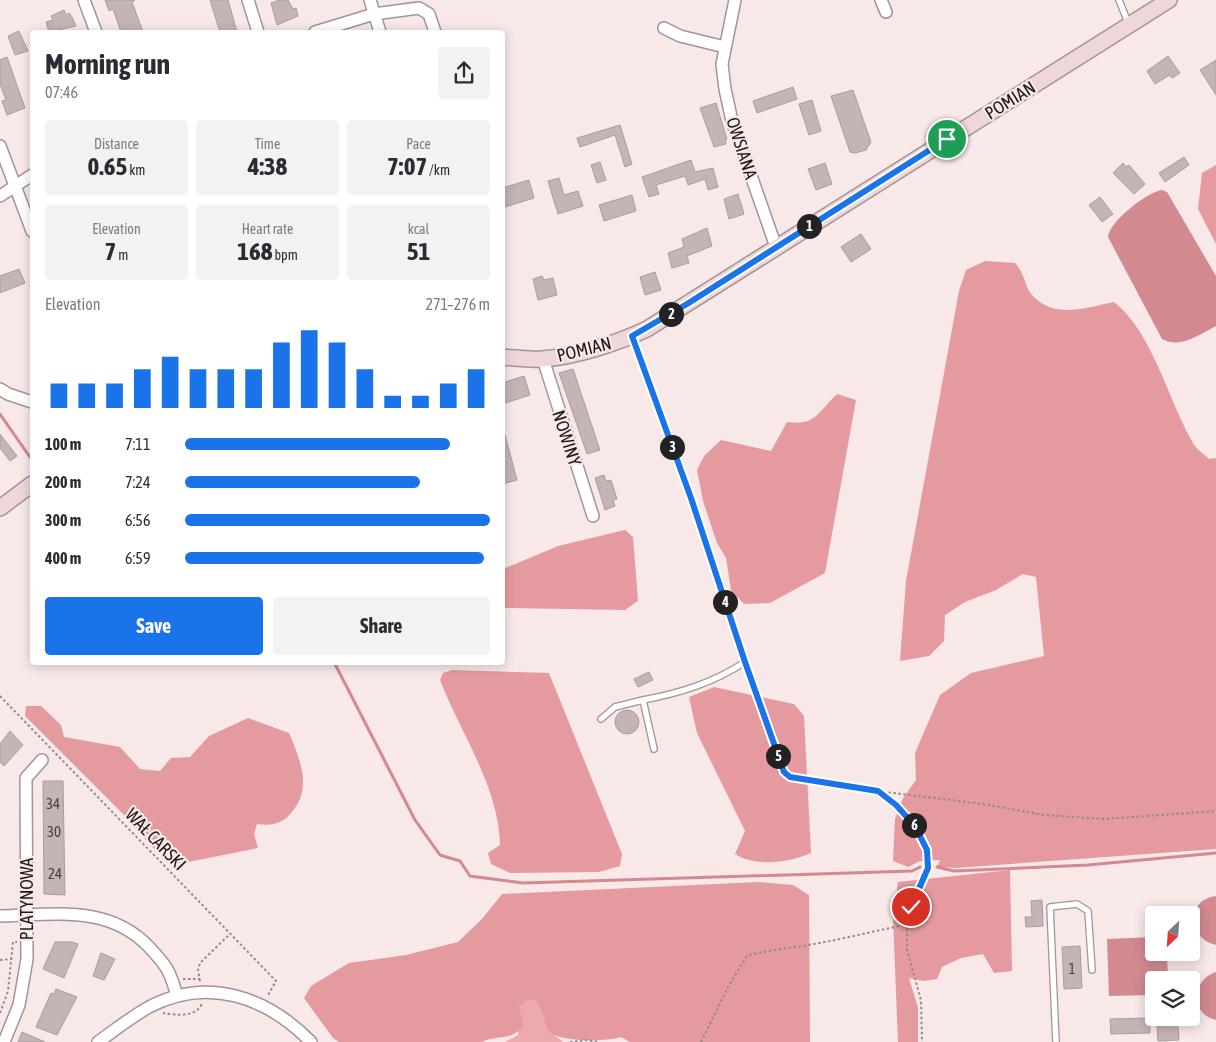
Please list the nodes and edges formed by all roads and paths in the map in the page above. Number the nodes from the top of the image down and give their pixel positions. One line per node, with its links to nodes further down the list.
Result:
1 (84, 0): 12 (street)
2 (248, 0): 13 (street)
3 (370, 0): 9 (street)
4 (735, 0): 17 (street, OWSIANA)
5 (881, 0): 8 (street)
6 (1119, 0): 10 (lane)
7 (1169, 0): 10 (street, POMIAN)
8 (886, 12)
9 (374, 14): 14 (street); 15 (street); 16 (street)
10 (1129, 25): 23 (street, POMIAN)
11 (664, 28): 17 (street)
12 (95, 30)
13 (257, 30)
14 (321, 30)
15 (379, 30)
16 (434, 30)
17 (725, 47): 23 (street, OWSIANA)
18 (0, 146): 20 (street)
19 (30, 176): 20 (street)
20 (15, 186): 21 (street); 22 (street)
21 (0, 196)
22 (30, 226)
23 (776, 247): 24 (street, POMIAN)
24 (632, 336): 26 (street, POMIAN); 32 (lane)
25 (505, 357): 26 (street, POMIAN)
26 (543, 359): 31 (street, NOWINY)
27 (0, 389): 28 (street)
28 (30, 401)
29 (30, 486): 30 (street)
30 (0, 508)
31 (593, 516)
32 (745, 662): 34 (lane); 38 (path)
33 (0, 696): 43 (path, WAŁ CARSKI)
34 (643, 700): 35 (lane); 36 (lane)
35 (602, 719)
36 (654, 749)
37 (42, 760): 40 (street, PLATYNOWA)
38 (878, 791): 39 (path); 42 (path)
39 (1216, 811)
40 (27, 915): 41 (street); 44 (street, PLATYNOWA); 49 (street)
41 (0, 916)
42 (907, 925): 59 (path); 60 (path)
43 (230, 934): 48 (path); 51 (path, WAŁ CARSKI)
44 (27, 935): 45 (path); 54 (street, PLATYNOWA)
45 (12, 959): 46 (path); 52 (path)
46 (0, 960)
47 (1092, 970): 61 (lane)
48 (200, 978)
49 (177, 996): 51 (street); 55 (street)
50 (196, 1003): 53 (path)
51 (263, 1005): 56 (street)
52 (0, 1013)
53 (160, 1013)
54 (4, 1042)
55 (98, 1042)
56 (311, 1042)
57 (570, 1042): 58 (path)
58 (599, 1042)
59 (702, 1042)
60 (922, 1042)
61 (1056, 1042)

